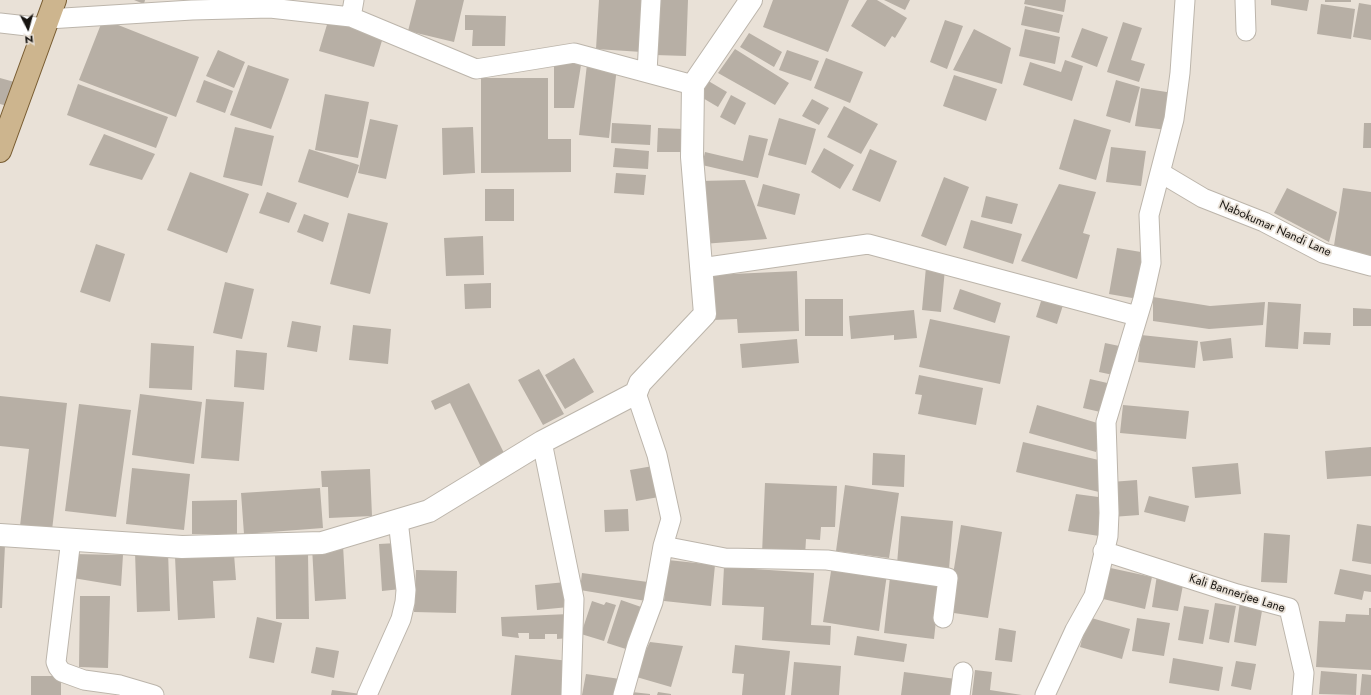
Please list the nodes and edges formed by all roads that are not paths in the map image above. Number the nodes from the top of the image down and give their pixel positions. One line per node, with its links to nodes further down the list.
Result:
1 (651, 0): 10 (street)
2 (751, 0): 11 (street)
3 (1185, 0): 13 (street)
4 (1246, 0): 9 (street)
5 (271, 4): 6 (street); 7 (street)
6 (353, 9): 10 (street)
7 (49, 16): 8 (street); 12 (main road)
8 (0, 23)
9 (1246, 31)
10 (647, 72): 11 (street)
11 (693, 86): 15 (street)
12 (0, 151)
13 (1161, 173): 14 (street, Nabokumar Nandi Lane); 16 (street)
14 (1371, 266)
15 (701, 268): 16 (street); 17 (street)
16 (1137, 316): 23 (street)
17 (636, 393): 18 (street); 22 (street)
18 (542, 442): 19 (street); 28 (street)
19 (398, 520): 21 (street); 27 (street)
20 (0, 534): 21 (street)
21 (71, 539): 26 (street)
22 (663, 546): 24 (street); 29 (street)
23 (1103, 551): 31 (street); 32 (street, Kali Bannerjee Lane)
24 (943, 618)
25 (963, 672): 30 (street)
26 (154, 695)
27 (367, 695)
28 (571, 695)
29 (623, 695)
30 (960, 695)
31 (1045, 695)
32 (1302, 695)

